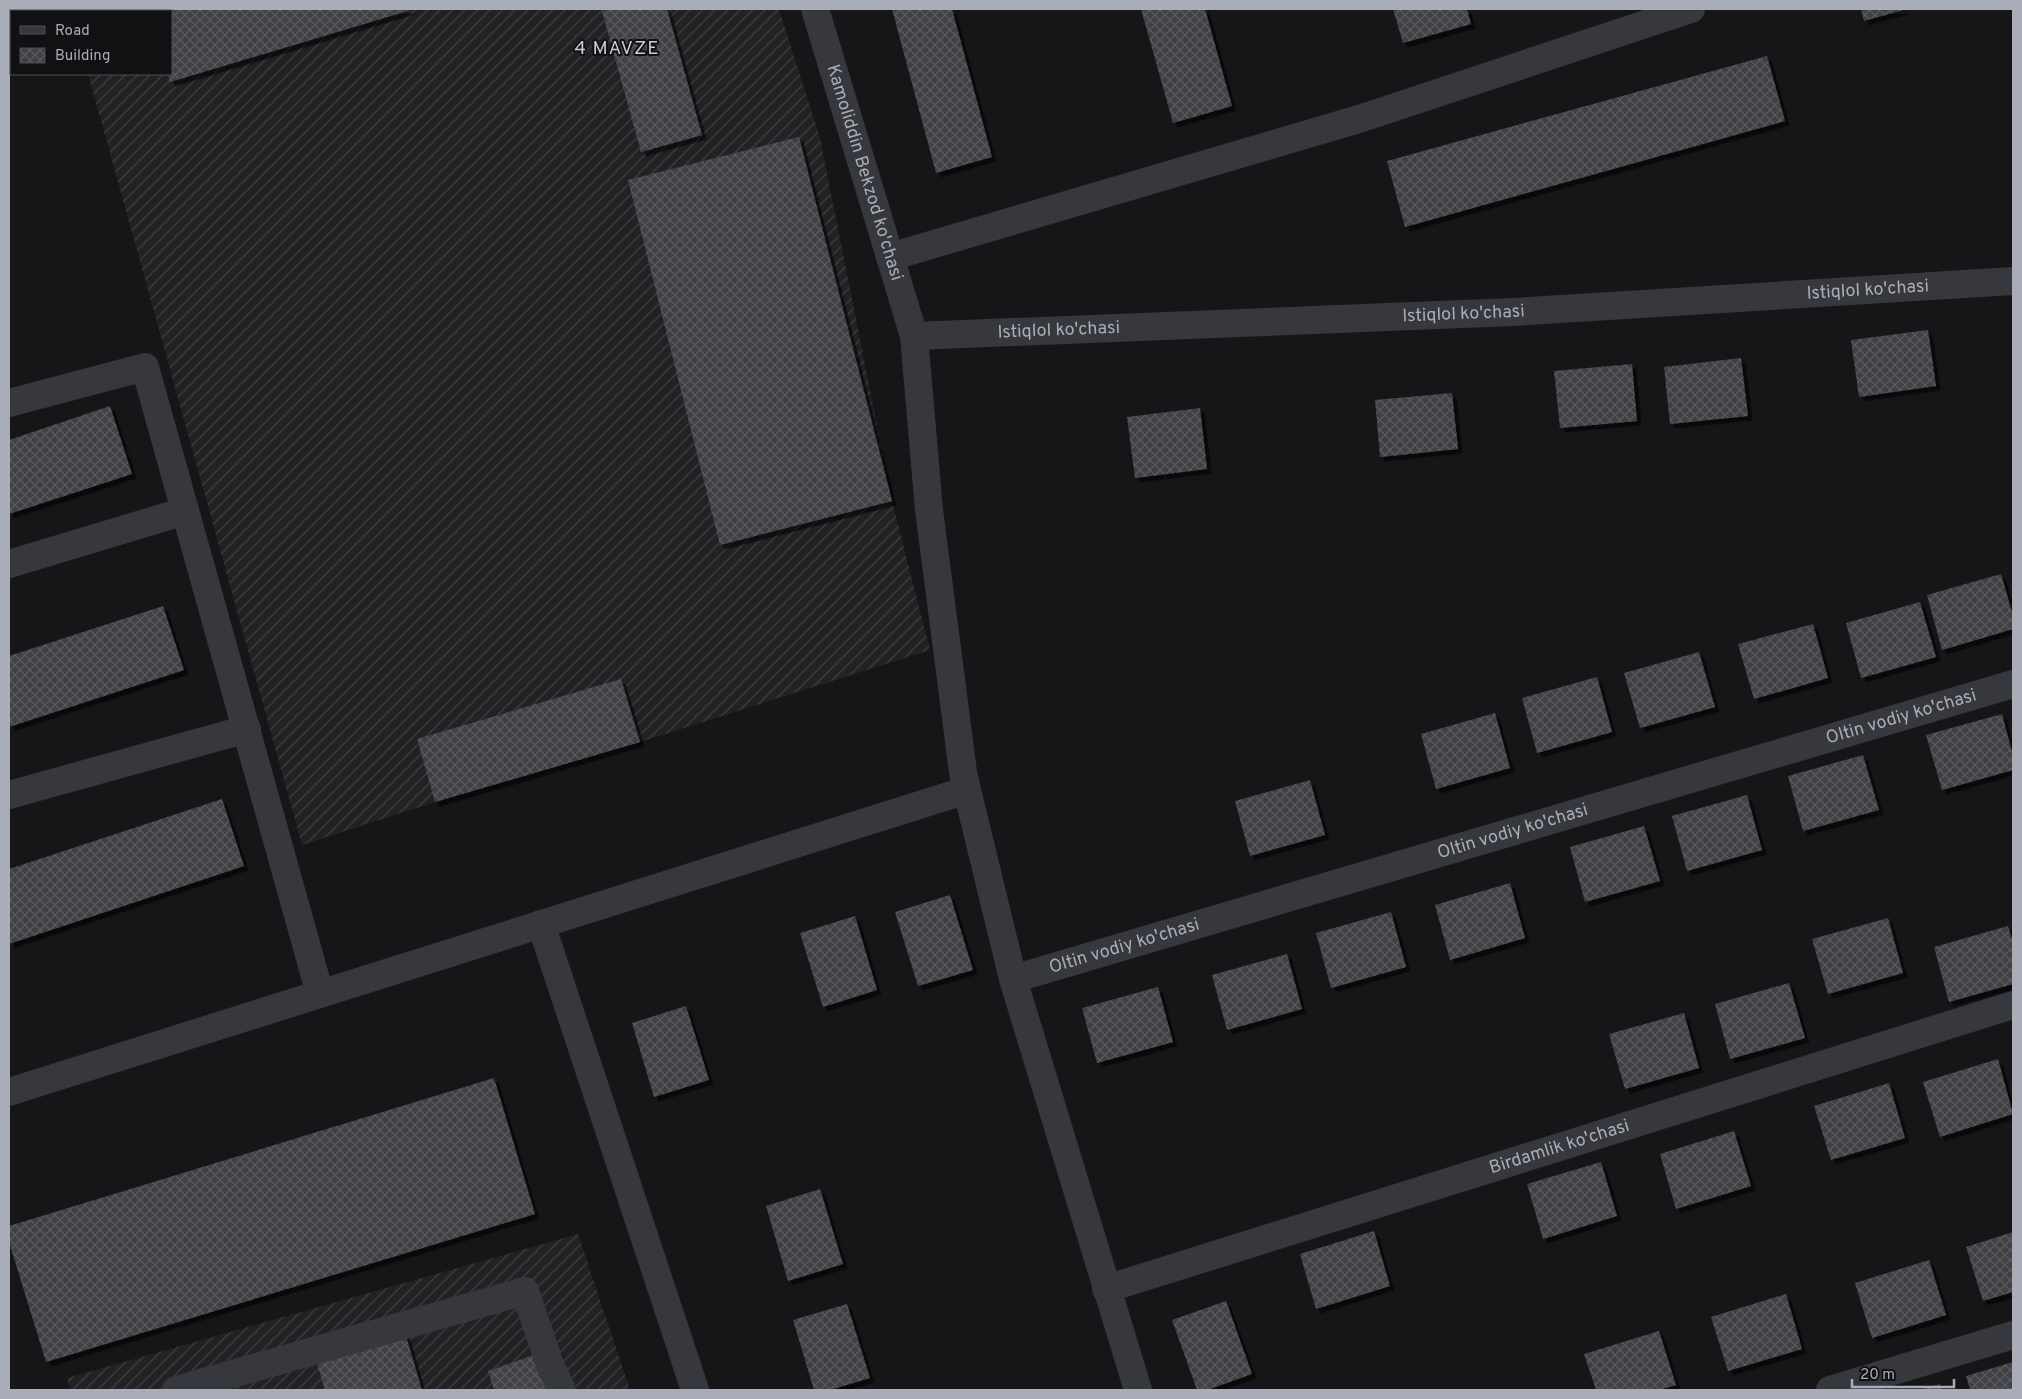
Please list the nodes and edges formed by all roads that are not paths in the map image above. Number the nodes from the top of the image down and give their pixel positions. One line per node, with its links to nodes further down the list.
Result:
1 (815, 9): 3 (street, Kamoliddin Bekzod ko'chasi)
2 (1691, 9): 3 (street)
3 (890, 257): 5 (street, Kamoliddin Bekzod ko'chasi)
4 (2013, 281): 5 (street, Istiqlol ko'chasi)
5 (914, 336): 11 (street, Kamoliddin Bekzod ko'chasi)
6 (9, 403): 7 (street)
7 (185, 511): 8 (street); 10 (street)
8 (9, 564)
9 (2013, 684): 14 (street, Oltin vodiy ko'chasi)
10 (247, 729): 12 (street); 15 (street)
11 (968, 790): 13 (street); 14 (street, Kamoliddin Bekzod ko'chasi)
12 (9, 795)
13 (541, 924): 15 (street); 22 (street)
14 (1013, 979): 18 (street, Kamoliddin Bekzod ko'chasi)
15 (320, 994): 17 (street)
16 (2013, 1005): 18 (street, Birdamlik ko'chasi)
17 (9, 1092)
18 (1106, 1289): 23 (street, Kamoliddin Bekzod ko'chasi)
19 (2013, 1335): 24 (street)
20 (176, 1390): 21 (street)
21 (562, 1390)
22 (694, 1390)
23 (1138, 1390)
24 (1830, 1390)

